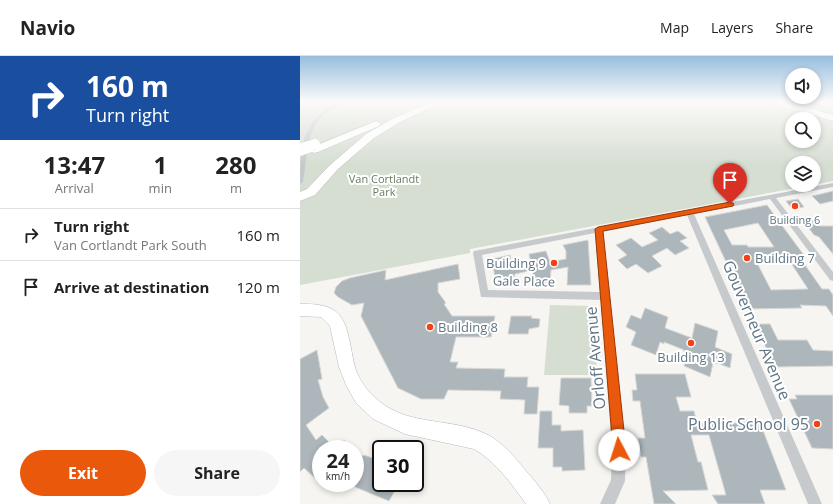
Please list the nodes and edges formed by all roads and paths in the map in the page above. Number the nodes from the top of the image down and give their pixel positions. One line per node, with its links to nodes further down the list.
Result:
1 (314, 122): 8 (street)
2 (370, 122): 5 (highway)
3 (381, 122): 5 (highway)
4 (394, 122): 11 (highway)
5 (314, 147): 6 (highway, bridge); 7 (highway)
6 (300, 150)
7 (300, 157)
8 (300, 182)
9 (833, 184): 10 (street)
10 (771, 196): 12 (street); 14 (street)
11 (300, 197)
12 (689, 212): 13 (street); 19 (street, Gouverneur Avenue)
13 (598, 229): 15 (street, Orloff Avenue); 15 (street, Gale Place)
14 (833, 278)
15 (605, 296): 18 (street, Orloff Avenue)
16 (300, 310): 17 (main road)
17 (539, 504)
18 (607, 504)
19 (815, 504)

